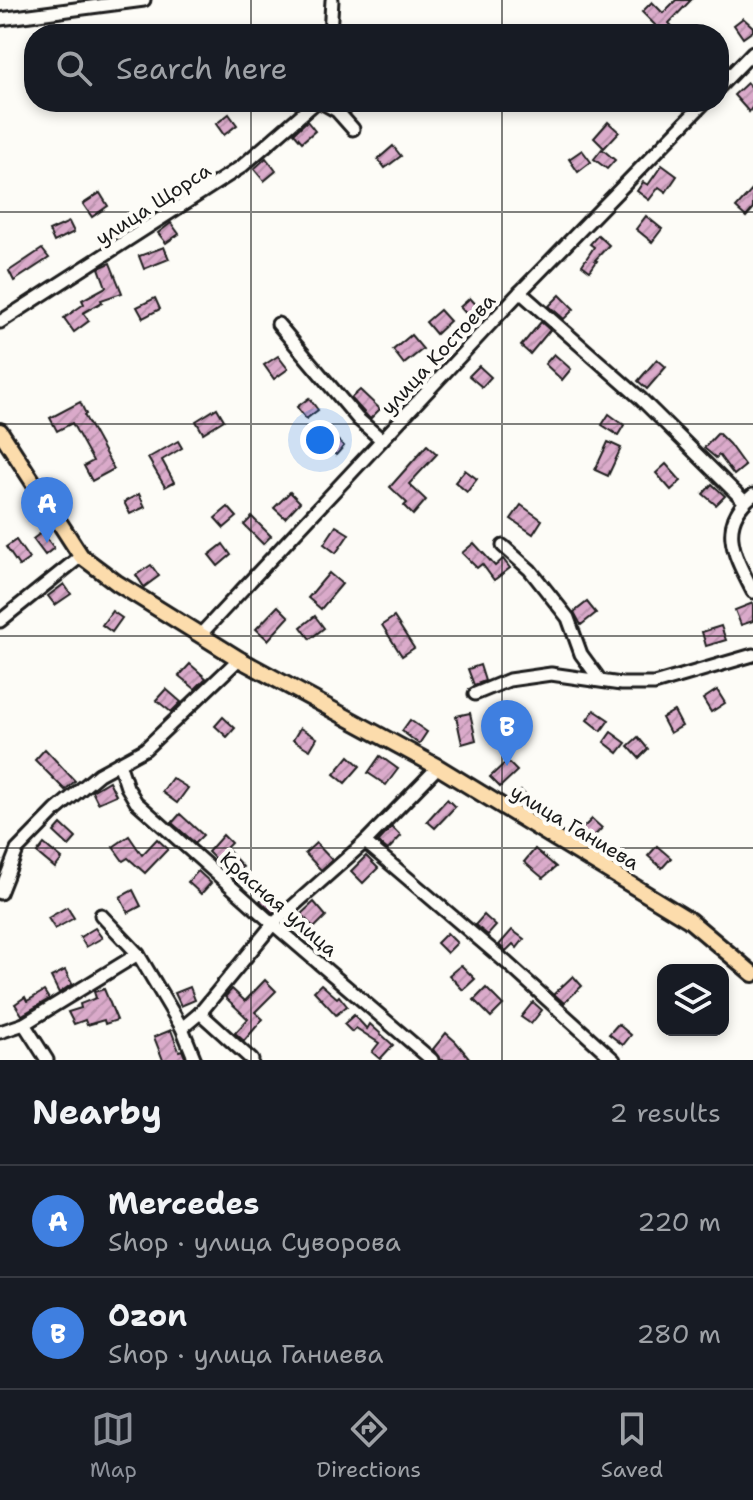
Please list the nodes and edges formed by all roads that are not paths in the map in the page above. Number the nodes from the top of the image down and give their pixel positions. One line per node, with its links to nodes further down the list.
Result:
1 (144, 0): 3 (street)
2 (332, 0): 4 (street)
3 (0, 19)
4 (331, 24)
5 (753, 52): 6 (street)
6 (729, 77)
7 (307, 112): 12 (street, улица Щорса)
8 (338, 112): 10 (street)
9 (695, 112): 11 (street, улица Костоева)
10 (353, 129)
11 (520, 292): 15 (street, улица Костоева); 16 (street)
12 (0, 322)
13 (278, 324): 15 (street)
14 (0, 431): 18 (main road)
15 (382, 440): 21 (street, улица Костоева)
16 (749, 498): 19 (street)
17 (503, 546): 24 (street)
18 (81, 556): 20 (street); 21 (main road, улица Ганиева)
19 (753, 592)
20 (0, 621)
21 (200, 635): 23 (main road, улица Ганиева)
22 (753, 655): 24 (street)
23 (239, 659): 26 (street); 27 (main road, улица Ганиева)
24 (600, 680): 25 (street)
25 (475, 694)
26 (119, 763): 29 (street); 31 (street, Красная улица)
27 (438, 767): 28 (street); 33 (main road, улица Ганиева)
28 (365, 842): 31 (street); 42 (street)
29 (0, 893)
30 (101, 915): 32 (street)
31 (273, 924): 34 (street); 41 (street, Красная улица)
32 (138, 954): 35 (street); 36 (street)
33 (753, 974)
34 (200, 1013): 36 (street); 40 (street)
35 (24, 1024): 37 (street); 38 (street)
36 (182, 1028): 39 (street)
37 (0, 1032)
38 (47, 1060)
39 (195, 1060)
40 (252, 1060)
41 (432, 1060)
42 (614, 1060)

